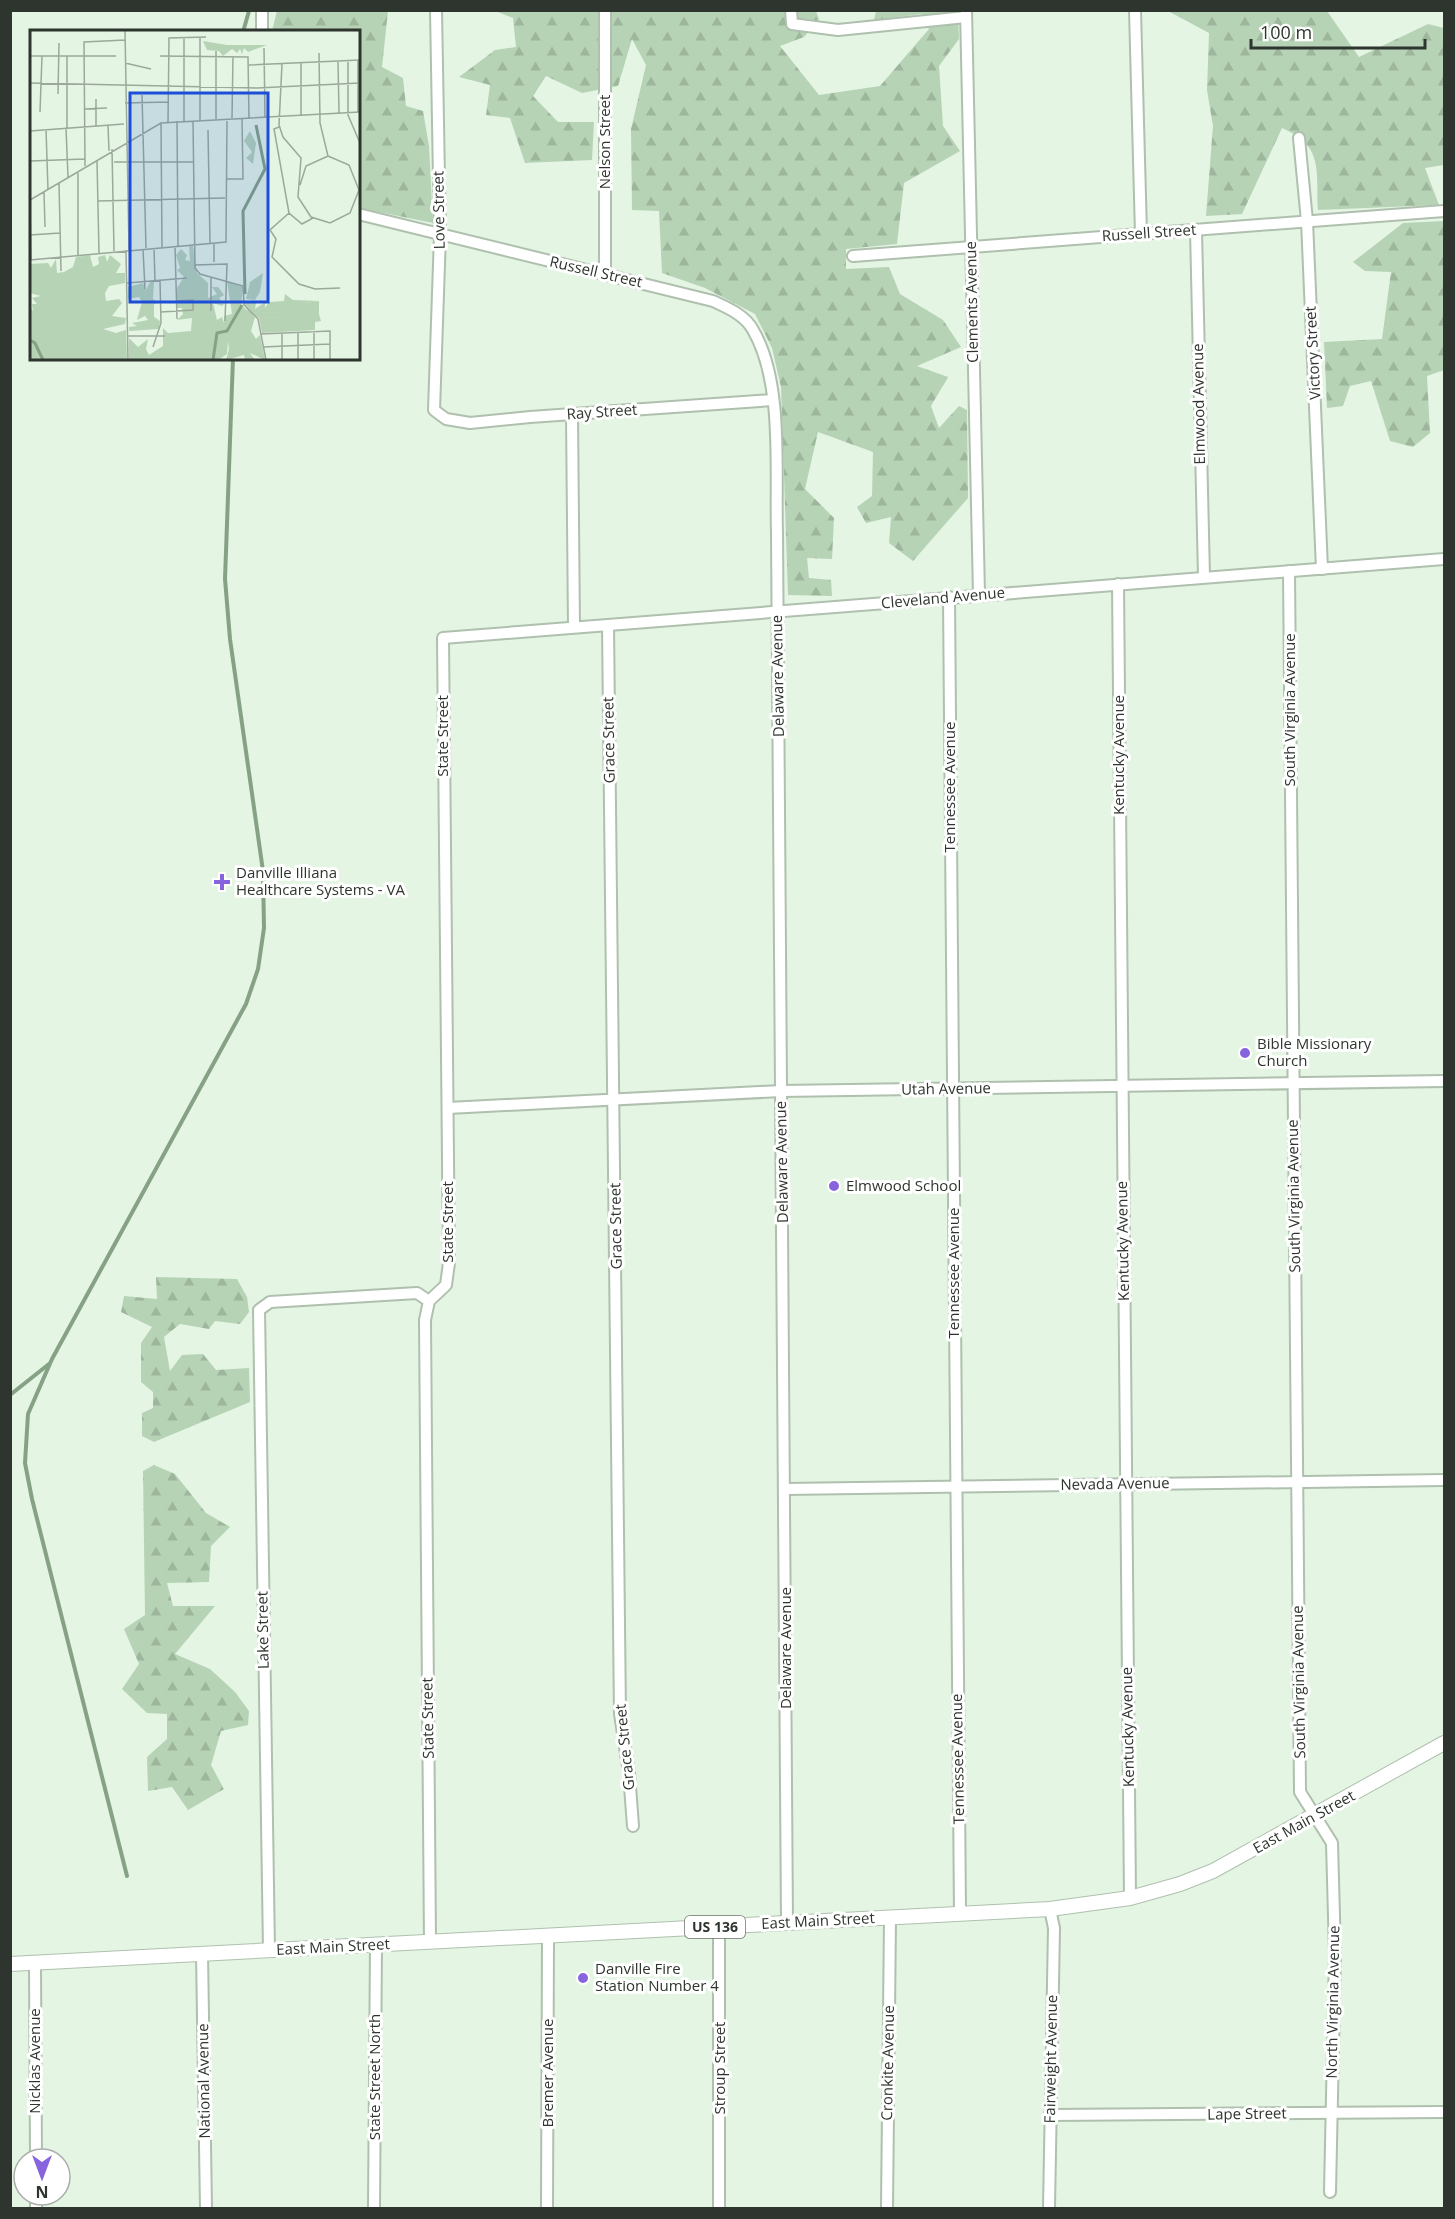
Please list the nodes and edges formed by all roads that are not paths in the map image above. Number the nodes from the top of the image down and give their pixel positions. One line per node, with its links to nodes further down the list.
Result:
1 (262, 10): 7 (street)
2 (436, 10): 14 (street, Love Street)
3 (604, 10): 17 (street, Nelson Street)
4 (791, 10): 6 (street)
5 (1135, 10): 13 (street)
6 (966, 14): 15 (street, Clements Avenue)
7 (262, 30)
8 (1299, 138): 11 (street, Victory Street)
9 (1444, 211): 11 (street, Russell Street)
10 (360, 215): 14 (street, Russell Street)
11 (1307, 221): 12 (street, Russell Street); 22 (street, Victory Street)
12 (1196, 230): 13 (street, Russell Street); 24 (street, Elmwood Avenue)
13 (1141, 234): 15 (street, Russell Street)
14 (440, 235): 17 (street, Russell Street); 19 (street, Love Street)
15 (970, 247): 16 (street, Russell Street); 26 (street, Clements Avenue)
16 (853, 255)
17 (605, 274): 18 (street, Russell Street)
18 (773, 400): 20 (street, Ray Street); 28 (street, Delaware Avenue)
19 (434, 410): 20 (street, Ray Street)
20 (572, 414): 30 (street)
21 (1444, 559): 22 (street, Cleveland Avenue)
22 (1322, 569): 23 (street, Cleveland Avenue)
23 (1289, 571): 24 (street, Cleveland Avenue); 33 (street, South Virginia Avenue)
24 (1204, 578): 25 (street, Cleveland Avenue)
25 (1118, 584): 26 (street, Cleveland Avenue); 34 (street, Kentucky Avenue)
26 (979, 594): 27 (street, Cleveland Avenue)
27 (949, 597): 28 (street, Cleveland Avenue); 35 (street, Tennessee Avenue)
28 (778, 611): 29 (street, Cleveland Avenue); 36 (street, Delaware Avenue)
29 (608, 625): 30 (street, Cleveland Avenue); 37 (street, Grace Street)
30 (574, 627): 31 (street, Cleveland Avenue)
31 (443, 638): 38 (street, State Street)
32 (1444, 1081): 33 (street, Utah Avenue)
33 (1292, 1085): 34 (street, Utah Avenue); 41 (street, South Virginia Avenue)
34 (1122, 1087): 35 (street, Utah Avenue); 43 (street, Kentucky Avenue)
35 (952, 1089): 36 (street, Utah Avenue); 42 (street, Tennessee Avenue)
36 (781, 1091): 37 (street, Utah Avenue); 44 (street, Delaware Avenue)
37 (615, 1098): 38 (street, Utah Avenue); 48 (street, Grace Street)
38 (448, 1108): 39 (street, State Street)
39 (429, 1301): 56 (street, State Street); 58 (street, Lake Street)
40 (1444, 1480): 41 (street, Nevada Avenue)
41 (1297, 1482): 43 (street, Nevada Avenue); 47 (street, South Virginia Avenue)
42 (954, 1485): 43 (street, Nevada Avenue); 44 (street, Nevada Avenue); 51 (street, Tennessee Avenue)
43 (1126, 1485): 49 (street, Kentucky Avenue)
44 (785, 1489): 53 (street, Delaware Avenue)
45 (1444, 1743): 46 (main road, East Main Street / US 136)
46 (1438, 1752): 47 (main road, East Main Street / US 136)
47 (1315, 1816): 49 (main road, East Main Street / US 136); 63 (street, North Virginia Avenue)
48 (633, 1826)
49 (1130, 1898): 50 (main road, East Main Street / US 136)
50 (1050, 1909): 51 (main road, East Main Street / US 136); 64 (street, Fairweight Avenue)
51 (960, 1914): 52 (main road, East Main Street / US 136)
52 (890, 1918): 53 (main road, East Main Street / US 136); 71 (street, Cronkite Avenue)
53 (787, 1923): 54 (main road, East Main Street / US 136)
54 (719, 1927): 55 (main road, East Main Street / US 136); 70 (street, Stroup Street)
55 (548, 1937): 56 (main road, East Main Street / US 136); 69 (street, Bremer Avenue)
56 (430, 1942): 57 (main road, East Main Street / US 136)
57 (376, 1946): 58 (main road, East Main Street / US 136); 68 (street, State Street North)
58 (269, 1950): 59 (main road, East Main Street / US 136)
59 (202, 1953): 60 (main road, East Main Street / US 136); 67 (street, National Avenue)
60 (35, 1963): 61 (main road, East Main Street / US 136); 65 (street, Nicklas Avenue)
61 (10, 1964)
62 (1444, 2112): 63 (street, Lape Street)
63 (1331, 2113): 64 (street, Lape Street); 66 (street, North Virginia Avenue)
64 (1050, 2115): 72 (street, Fairweight Avenue)
65 (36, 2147)
66 (1330, 2192)
67 (206, 2208)
68 (374, 2208)
69 (547, 2208)
70 (719, 2208)
71 (887, 2208)
72 (1049, 2208)

